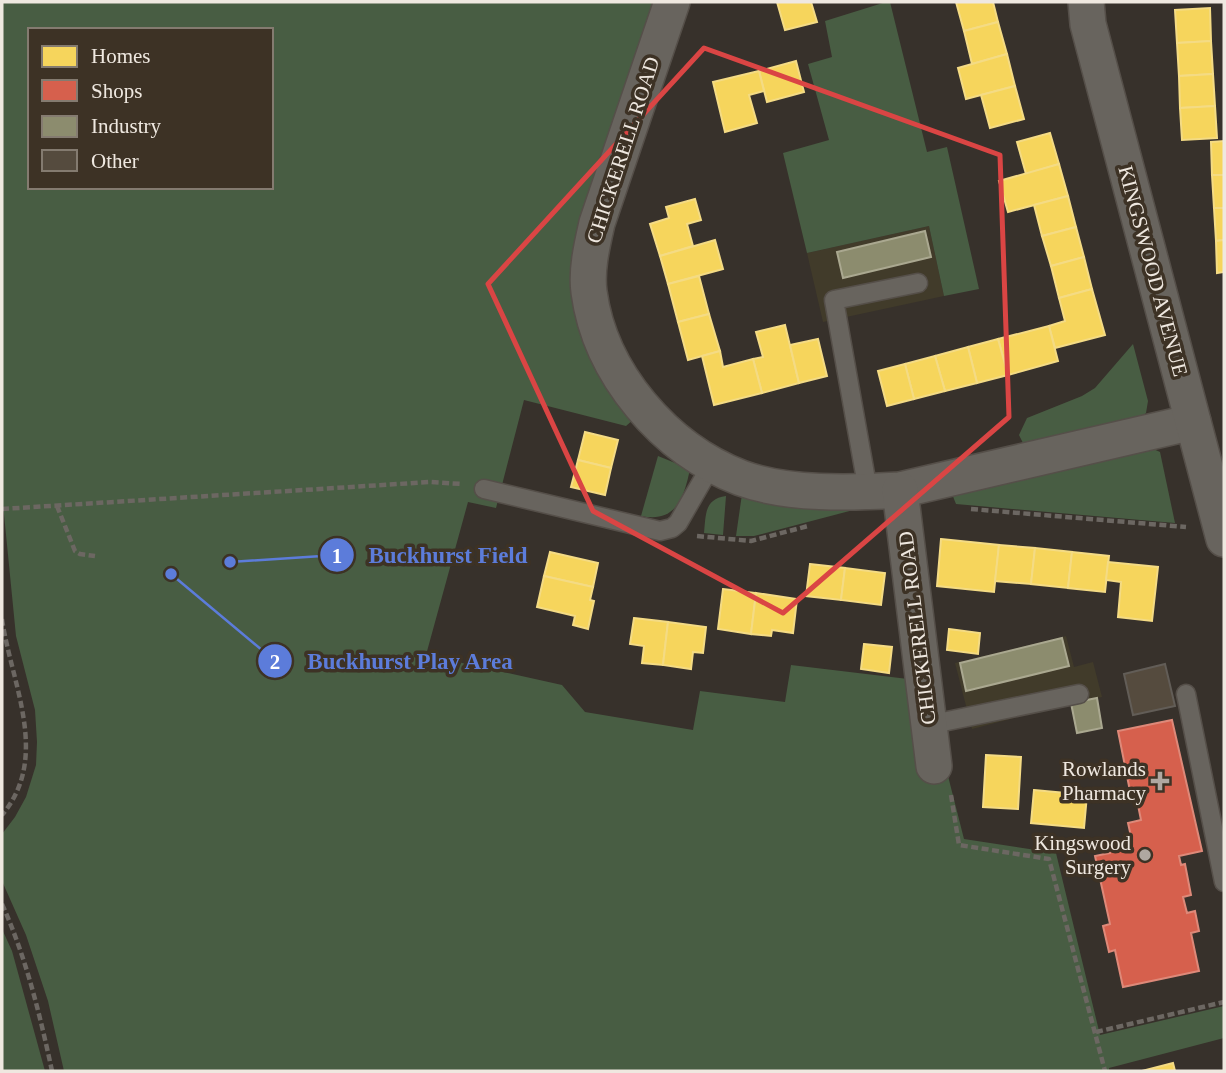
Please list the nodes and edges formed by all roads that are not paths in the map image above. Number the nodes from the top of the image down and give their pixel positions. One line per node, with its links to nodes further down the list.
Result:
1 (672, 2): 5 (street, CHICKERELL ROAD)
2 (1086, 2): 4 (street, KINGSWOOD AVENUE)
3 (918, 283): 7 (lane)
4 (1193, 422): 7 (street, CHICKERELL ROAD); 8 (street, KINGSWOOD AVENUE)
5 (712, 464): 6 (lane); 7 (street, CHICKERELL ROAD)
6 (484, 489)
7 (884, 491): 11 (street, CHICKERELL ROAD)
8 (1223, 534)
9 (1079, 694): 11 (lane)
10 (1186, 694): 13 (lane)
11 (928, 725): 12 (street, CHICKERELL ROAD)
12 (934, 766)
13 (1224, 882)

